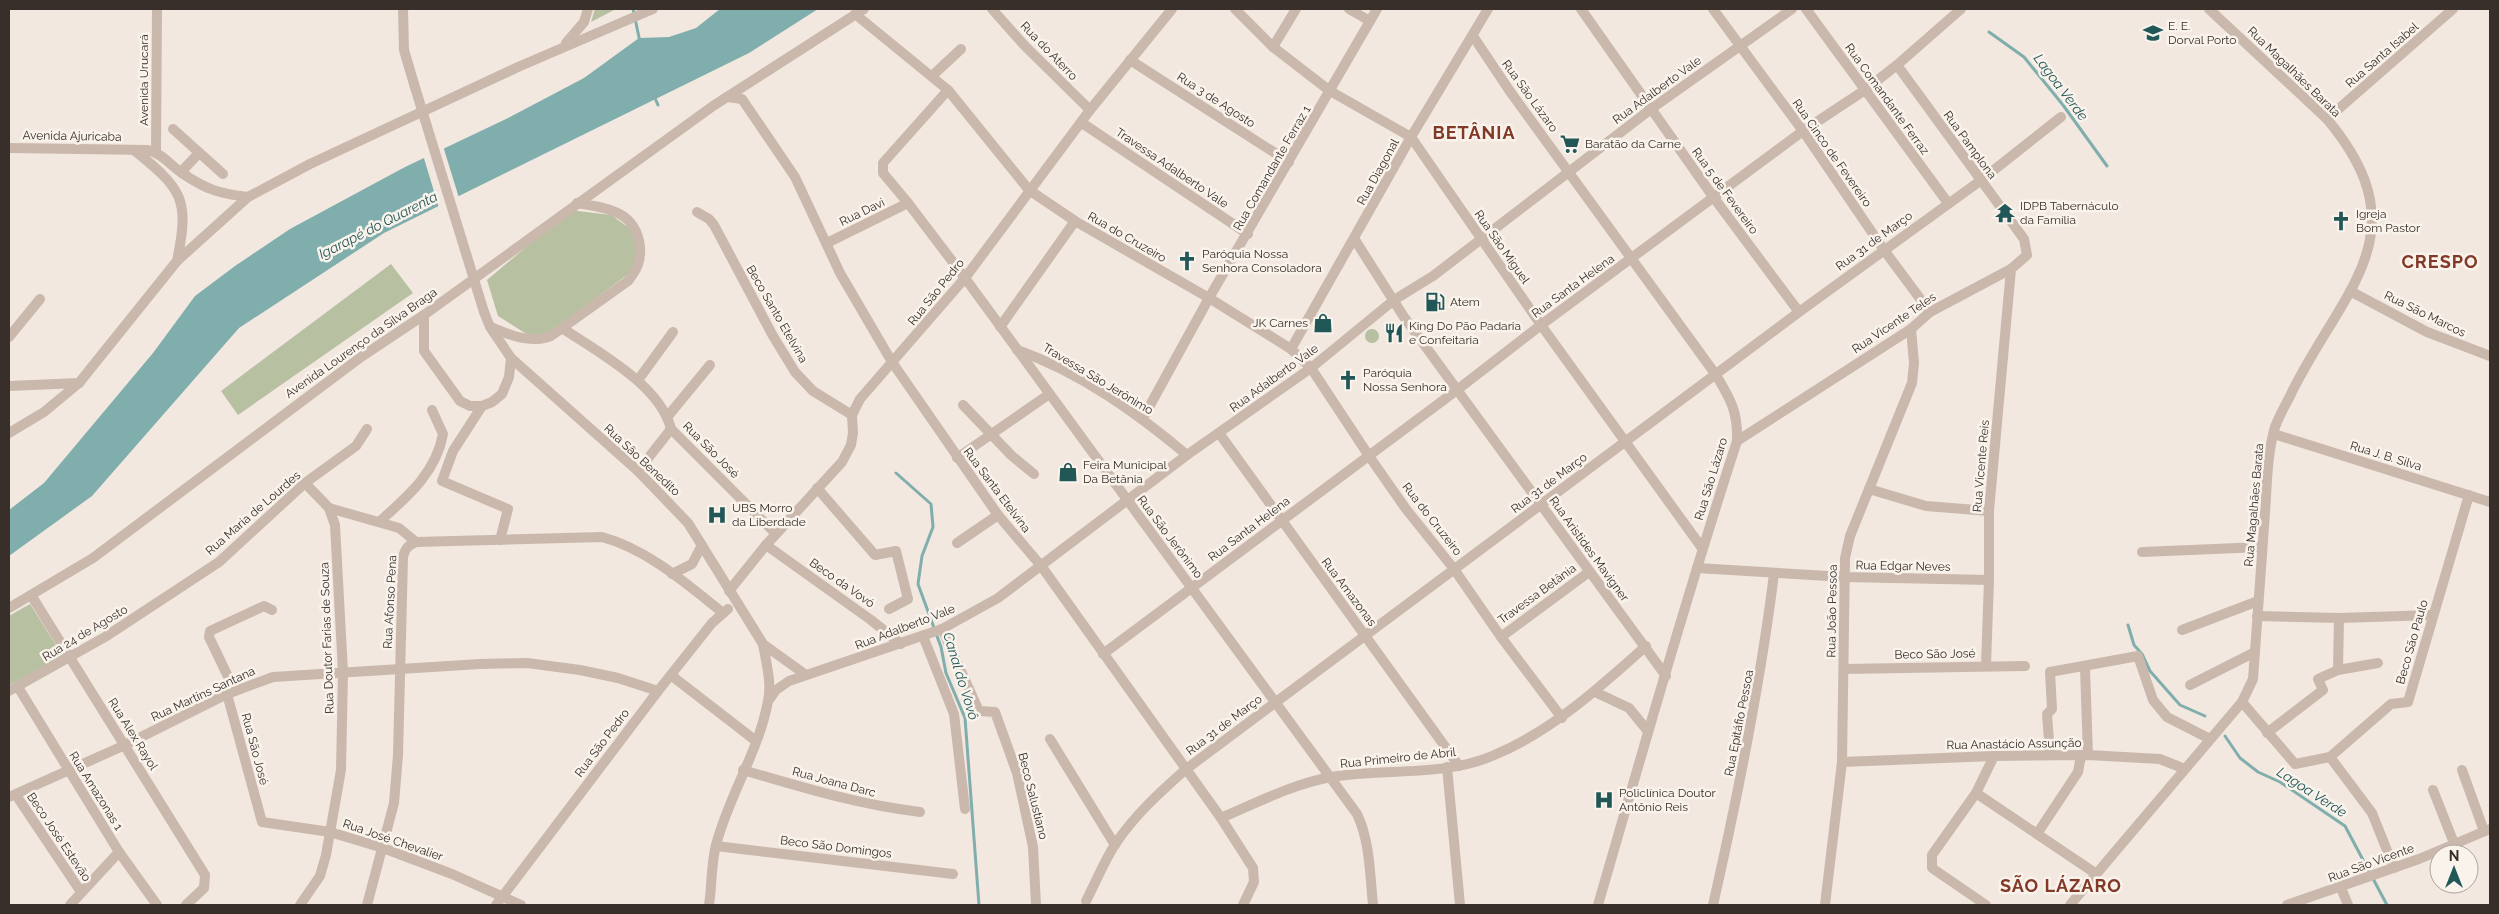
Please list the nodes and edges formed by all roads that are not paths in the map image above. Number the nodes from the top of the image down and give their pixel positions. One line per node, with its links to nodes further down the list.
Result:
1 (158, 9): 43 (street, Avenida Urucará)
2 (403, 9): 76 (street, Rua São Benedito, bridge)
3 (588, 9): 22 (street)
4 (653, 9): 22 (street)
5 (992, 9): 34 (street, Rua do Aterro)
6 (1172, 9): 26 (street, Rua São Pedro)
7 (1235, 9): 24 (street, Rua São Miguel)
8 (1296, 9): 24 (street)
9 (1349, 9): 20 (street)
10 (1377, 9): 20 (street, Rua Comandante Ferraz 1)
11 (1488, 9): 21 (street, Rua Diagonal)
12 (1581, 9): 33 (street, Rua 5 de Fevereiro)
13 (1713, 9): 23 (street, Rua Cinco de Fevereiro)
14 (1792, 9): 23 (street, Rua Adalberto Vale)
15 (1806, 9): 30 (street, Rua Comandante Ferraz)
16 (1961, 9): 27 (street, Rua Santa Helena)
17 (2209, 9): 36 (street, Rua Magalhães Barata)
18 (2453, 9): 36 (street, Rua Santa Isabel)
19 (859, 11): 28 (street, Rua do Cruzeiro); 32 (street, Avenida Lourenço da Silva Braga)
20 (1370, 21): 31 (street, Rua Comandante Ferraz 1)
21 (1473, 36): 40 (street, Rua Diagonal); 47 (street, Rua São Lázaro)
22 (564, 46): 51 (street)
23 (1740, 46): 33 (street, Rua Adalberto Vale); 39 (street, Rua Cinco de Fevereiro)
24 (1273, 47): 31 (street, Rua São Miguel)
25 (961, 49): 28 (street)
26 (1130, 60): 34 (street, Rua São Pedro); 45 (street, Rua 3 de Agosto)
27 (1897, 65): 30 (street, Rua Santa Helena); 49 (street, Rua Pamplona)
28 (932, 76): 29 (street, Rua do Cruzeiro)
29 (948, 90): 50 (street, Rua do Cruzeiro); 54 (street, Rua São Jerônimo)
30 (1865, 90): 39 (street, Rua Santa Helena); 55 (street, Rua Comandante Ferraz)
31 (1330, 91): 40 (street, Rua São Miguel); 45 (street, Rua Comandante Ferraz 1)
32 (727, 97): 53 (street, Avenida Lourenço da Silva Braga); 62 (street, Rua Santa Etelvina)
33 (1651, 109): 47 (street, Rua Adalberto Vale); 52 (street, Rua 5 de Fevereiro)
34 (1090, 110): 37 (street, Rua São Pedro)
35 (2061, 117): 49 (street, Rua 31 de Março)
36 (2327, 119): 68 (street, Rua Magalhães Barata)
37 (1082, 123): 50 (street, Rua São Pedro); 58 (street, Travessa Adalberto Vale)
38 (173, 129): 44 (street)
39 (1803, 131): 52 (street, Rua Santa Helena); 63 (street, Rua Cinco de Fevereiro)
40 (1411, 138): 59 (street, Rua São Miguel); 61 (street, Rua Diagonal)
41 (9, 148): 42 (street, Avenida Ajuricaba)
42 (134, 150): 43 (street, Avenida Ajuricaba); 65 (street, Avenida Ajuricaba)
43 (156, 152): 46 (street)
44 (199, 153): 46 (street); 48 (street)
45 (1289, 162): 58 (street, Rua Comandante Ferraz 1)
46 (181, 172): 51 (street)
47 (1570, 172): 59 (street, Rua Adalberto Vale); 64 (street, Rua São Lázaro)
48 (223, 174)
49 (1980, 181): 55 (street, Rua 31 de Março); 60 (street, Rua Pamplona)
50 (1029, 190): 57 (street, Rua do Cruzeiro); 67 (street, Rua São Pedro)
51 (248, 197): 65 (street)
52 (1714, 198): 64 (street, Rua Santa Helena); 72 (street, Rua 5 de Fevereiro)
53 (577, 203): 74 (street, Avenida Lourenço da Silva Braga); 78 (street)
54 (908, 203): 62 (street, Rua Davi); 67 (street, Rua São Jerônimo)
55 (1948, 203): 63 (street, Rua 31 de Março)
56 (697, 212): 98 (street, Beco Santo Etelvina)
57 (1075, 222): 69 (street, Rua do Cruzeiro); 77 (street)
58 (1248, 234): 69 (street, Rua Comandante Ferraz 1)
59 (1480, 238): 71 (street, Rua Adalberto Vale); 75 (street, Rua São Miguel)
60 (2024, 239): 66 (street, Rua Vicente Teles)
61 (1354, 240): 71 (street, Rua Aristides Mavigner); 82 (street, Rua Diagonal)
62 (827, 243): 86 (street, Rua Santa Etelvina)
63 (1884, 250): 72 (street, Rua 31 de Março); 73 (street, Rua Cinco de Fevereiro)
64 (1632, 259): 75 (street, Rua Santa Helena); 89 (street, Rua São Lázaro)
65 (177, 261): 91 (street)
66 (2011, 269): 73 (street, Rua Vicente Teles); 122 (street, Rua Vicente Reis)
67 (965, 278): 77 (street, Rua São Jerônimo); 86 (street, Rua São Pedro)
68 (2350, 291): 84 (street, Rua São Marcos); 105 (street, Rua Magalhães Barata)
69 (1209, 298): 82 (street, Rua do Cruzeiro); 100 (street, Rua Comandante Ferraz 1)
70 (40, 299): 81 (street)
71 (1394, 300): 88 (street, Rua Adalberto Vale); 93 (street, Rua Aristides Mavigner)
72 (1799, 312): 89 (street, Rua 31 de Março)
73 (1930, 312): 79 (street, Rua Vicente Teles)
74 (424, 314): 96 (street); 146 (street, Avenida Lourenço da Silva Braga)
75 (1541, 325): 93 (street, Rua Santa Helena); 107 (street, Rua São Miguel)
76 (490, 327): 78 (street); 85 (street, Rua São Benedito)
77 (1000, 327): 83 (street, Rua São Jerônimo)
78 (562, 328): 90 (street, Rua São José)
79 (1911, 329): 108 (street, Rua Vicente Teles); 116 (street, Rua João Pessoa)
80 (673, 332): 90 (street)
81 (9, 337)
82 (1291, 349): 88 (street, Rua do Cruzeiro)
83 (1017, 350): 94 (street, Rua São Jerônimo); 100 (street, Travessa São Jerônimo)
84 (2490, 356)
85 (511, 358): 96 (street); 112 (street, Rua São Benedito)
86 (892, 362): 98 (street, Rua São Pedro); 111 (street, Rua Santa Etelvina)
87 (710, 365): 99 (street)
88 (1311, 368): 104 (street, Rua Adalberto Vale); 110 (street, Rua do Cruzeiro)
89 (1716, 375): 107 (street, Rua 31 de Março); 108 (street, Rua São Lázaro)
90 (638, 380): 99 (street, Rua São José)
91 (79, 383): 92 (street); 103 (street)
92 (9, 386)
93 (1457, 390): 110 (street, Rua Santa Helena); 120 (street, Rua Aristides Mavigner)
94 (1048, 395): 106 (street); 118 (street, Rua São Jerônimo)
95 (963, 405): 106 (street)
96 (482, 406): 127 (street)
97 (432, 410): 125 (street)
98 (852, 415): 115 (street)
99 (668, 416): 102 (street, Rua São José)
100 (1143, 418): 109 (street, Travessa São Jerônimo)
101 (367, 429): 114 (street, Rua Maria de Lourdes)
102 (671, 429): 112 (street); 126 (street, Rua São José)
103 (9, 433)
104 (1219, 433): 109 (street, Rua Adalberto Vale); 124 (street, Rua Amazonas)
105 (2274, 434): 117 (street, Rua J. B. Silva); 132 (street, Rua Magalhães Barata)
106 (990, 435): 111 (street); 113 (street)
107 (1626, 441): 120 (street, Rua 31 de Março); 133 (street, Rua São Miguel)
108 (1737, 441): 133 (street, Rua São Lázaro)
109 (1187, 456): 118 (street, Rua Adalberto Vale)
110 (1369, 456): 124 (street, Rua Santa Helena); 137 (street, Rua do Cruzeiro)
111 (957, 458): 123 (street, Rua Santa Etelvina)
112 (638, 471): 130 (street, Rua São Benedito)
113 (1034, 474)
114 (305, 483): 121 (street, Rua Doutor Farias de Souza); 145 (street, Rua Maria de Lourdes)
115 (817, 488): 126 (street); 150 (street)
116 (1869, 489): 122 (street); 141 (street, Rua João Pessoa)
117 (2469, 495): 119 (street, Rua J. B. Silva); 153 (street, Beco São Paulo)
118 (1126, 501): 135 (street, Rua Adalberto Vale); 143 (street, Rua São Jerônimo)
119 (2490, 502)
120 (1540, 504): 137 (street, Rua 31 de Março); 138 (street, Rua Aristides Mavigner)
121 (329, 508): 125 (street); 173 (street, Rua Doutor Farias de Souza)
122 (1989, 511): 142 (street, Rua Vicente Reis)
123 (998, 515): 129 (street); 135 (street, Rua Santa Etelvina)
124 (1281, 520): 143 (street, Rua Santa Helena); 158 (street, Rua Amazonas)
125 (380, 522): 128 (street)
126 (776, 534): 131 (street)
127 (500, 540): 128 (street); 139 (street)
128 (416, 542): 169 (street, Rua Afonso Pena)
129 (957, 543)
130 (702, 545): 139 (street); 144 (street, Rua São Benedito)
131 (766, 545): 144 (street); 161 (street, Beco da Vovó)
132 (2262, 547): 134 (street); 147 (street, Rua Magalhães Barata)
133 (1702, 548): 136 (street, Rua São Lázaro)
134 (2142, 552)
135 (1042, 567): 157 (street, Rua Adalberto Vale); 164 (street, Rua Santa Etelvina)
136 (1697, 568): 140 (street, Rua Edgar Neves); 176 (street, Rua São Lázaro)
137 (1454, 569): 158 (street, Rua 31 de Março); 159 (street, Rua do Cruzeiro)
138 (1589, 572): 159 (street, Travessa Betânia); 162 (street, Rua Aristides Mavigner)
139 (672, 574): 152 (street)
140 (1774, 574): 141 (street, Rua Edgar Neves); 240 (street, Rua Epitáfio Pessoa)
141 (1844, 577): 142 (street, Rua Edgar Neves); 171 (street, Rua João Pessoa)
142 (1989, 580): 167 (street, Rua Vicente Reis)
143 (1192, 588): 164 (street, Rua Santa Helena); 183 (street, Rua São Jerônimo)
144 (728, 591): 148 (street, Rua São Benedito)
145 (172, 592): 165 (street, Rua 24 de Agosto)
146 (31, 595): 149 (street, Avenida Lourenço da Silva Braga); 165 (street, Rua Alex Rayol)
147 (2258, 602): 154 (street, Rua Magalhães Barata); 156 (street)
148 (736, 604): 152 (street, Rua São Pedro); 160 (street, Rua São Benedito)
149 (9, 608)
150 (889, 609)
151 (272, 610): 181 (street, Rua São José)
152 (722, 612): 175 (street, Rua São Pedro)
153 (2433, 615): 155 (street); 195 (street, Beco São Paulo)
154 (2257, 616): 155 (street); 163 (street, Rua Magalhães Barata)
155 (2339, 618): 172 (street)
156 (2182, 630)
157 (934, 632): 161 (street, Rua Adalberto Vale); 208 (street); 235 (street, Beco Salustiano)
158 (1366, 636): 183 (street, Rua 31 de Março); 197 (street, Rua Amazonas)
159 (1501, 637): 185 (street, Rua do Cruzeiro)
160 (762, 644): 174 (street, Rua São Benedito); 182 (street, Rua São Benedito)
161 (901, 644): 174 (street, Rua Adalberto Vale)
162 (1646, 646): 176 (street, Rua Aristides Mavigner); 180 (street, Rua Primeiro de Abril)
163 (2255, 652): 177 (street); 184 (street, Rua Magalhães Barata)
164 (1102, 654): 201 (street, Rua Santa Etelvina)
165 (70, 657): 178 (street, Rua 24 de Agosto); 191 (street, Rua Alex Rayol)
166 (2378, 663): 172 (street)
167 (1986, 665): 168 (street, Beco São José); 171 (street, Beco São José)
168 (2025, 666)
169 (400, 668): 173 (street, Rua Martins Santana); 179 (street, Rua Martins Santana); 218 (street, Rua Afonso Pena)
170 (2085, 668): 189 (street); 192 (street); 194 (street)
171 (1844, 669): 196 (street, Rua João Pessoa)
172 (2338, 670): 187 (street)
173 (343, 672): 181 (street, Rua Martins Santana); 213 (street, Rua Doutor Farias de Souza)
174 (806, 675): 182 (street, Rua Adalberto Vale)
175 (672, 676): 179 (street, Rua São Pedro); 190 (street)
176 (1666, 676): 186 (street, Rua São Lázaro)
177 (2190, 685)
178 (13, 689): 203 (street, Rua Amazonas 1)
179 (658, 691): 225 (street, Rua São Pedro)
180 (1595, 692): 185 (street, Rua Primeiro de Abril); 186 (street)
181 (231, 693): 191 (street, Rua Martins Santana); 209 (street, Rua São José)
182 (769, 700): 190 (street, Rua São Benedito)
183 (1275, 702): 201 (street, Rua 31 de Março); 204 (street, Rua São Jerônimo)
184 (2242, 702): 187 (street); 189 (street, Rua Magalhães Barata)
185 (1562, 718): 197 (street, Rua Primeiro de Abril)
186 (1647, 730): 239 (street, Rua São Lázaro)
187 (2267, 733): 195 (street)
188 (1050, 739): 216 (street)
189 (2210, 739): 199 (street, Rua Magalhães Barata)
190 (756, 741): 200 (street, Rua São Benedito)
191 (124, 745): 203 (street, Rua Martins Santana); 229 (street, Rua Alex Rayol)
192 (2050, 755): 193 (street, Rua Anastácio Assunção); 194 (street, Rua Anastácio Assunção)
193 (1994, 756): 196 (street, Rua Anastácio Assunção); 206 (street)
194 (2084, 756): 199 (street, Rua Anastácio Assunção); 214 (street)
195 (2330, 757): 220 (street)
196 (1842, 762): 241 (street, Rua João Pessoa)
197 (1458, 766): 198 (street, Rua Primeiro de Abril)
198 (1447, 767): 204 (street, Rua Primeiro de Abril); 238 (street)
199 (2185, 769): 221 (street, Rua Magalhães Barata)
200 (743, 770): 210 (street, Rua Joana Darc); 217 (street, Rua São Benedito)
201 (1185, 770): 211 (street, Rua Santa Etelvina); 216 (street, Rua 31 de Março)
202 (2462, 770): 212 (street)
203 (69, 771): 207 (street, Rua Martins Santana); 219 (street, Rua Amazonas 1)
204 (1331, 777): 211 (street, Rua Primeiro de Abril); 237 (street, Rua São Jerônimo)
205 (2433, 790): 215 (street)
206 (1976, 793): 214 (street); 242 (street)
207 (12, 796): 224 (street, Beco José Estevão)
208 (964, 809)
209 (258, 811): 213 (street, Rua José Chevalier)
210 (920, 812)
211 (1221, 818): 236 (street, Rua Santa Etelvina)
212 (2487, 830): 215 (street, Rua São Vicente)
213 (330, 832): 218 (street, Rua José Chevalier); 230 (street, Rua Doutor Farias de Souza)
214 (2037, 834): 221 (street)
215 (2454, 843): 220 (street, Rua São Vicente)
216 (1115, 845): 226 (street, Rua 31 de Março)
217 (716, 846): 222 (street, Beco São Domingos); 234 (street, Rua São Benedito)
218 (383, 848): 225 (street, Rua José Chevalier); 231 (street, Rua Afonso Pena)
219 (119, 852): 224 (street); 228 (street, Rua Amazonas 1)
220 (2394, 868): 223 (street, Rua São Vicente)
221 (2095, 873): 243 (street, Rua Magalhães Barata)
222 (953, 874)
223 (2341, 888): 244 (street, Rua São Vicente); 245 (street)
224 (81, 892): 227 (street)
225 (502, 896): 232 (street, Rua São Pedro); 233 (street, Rua José Chevalier)
226 (1086, 904)
227 (70, 905)
228 (157, 905)
229 (186, 905)
230 (300, 905)
231 (367, 905)
232 (496, 905)
233 (521, 905)
234 (710, 905)
235 (1036, 905)
236 (1243, 905)
237 (1373, 905)
238 (1460, 905)
239 (1598, 905)
240 (1713, 905)
241 (1825, 905)
242 (1986, 905)
243 (2070, 905)
244 (2287, 905)
245 (2348, 905)

